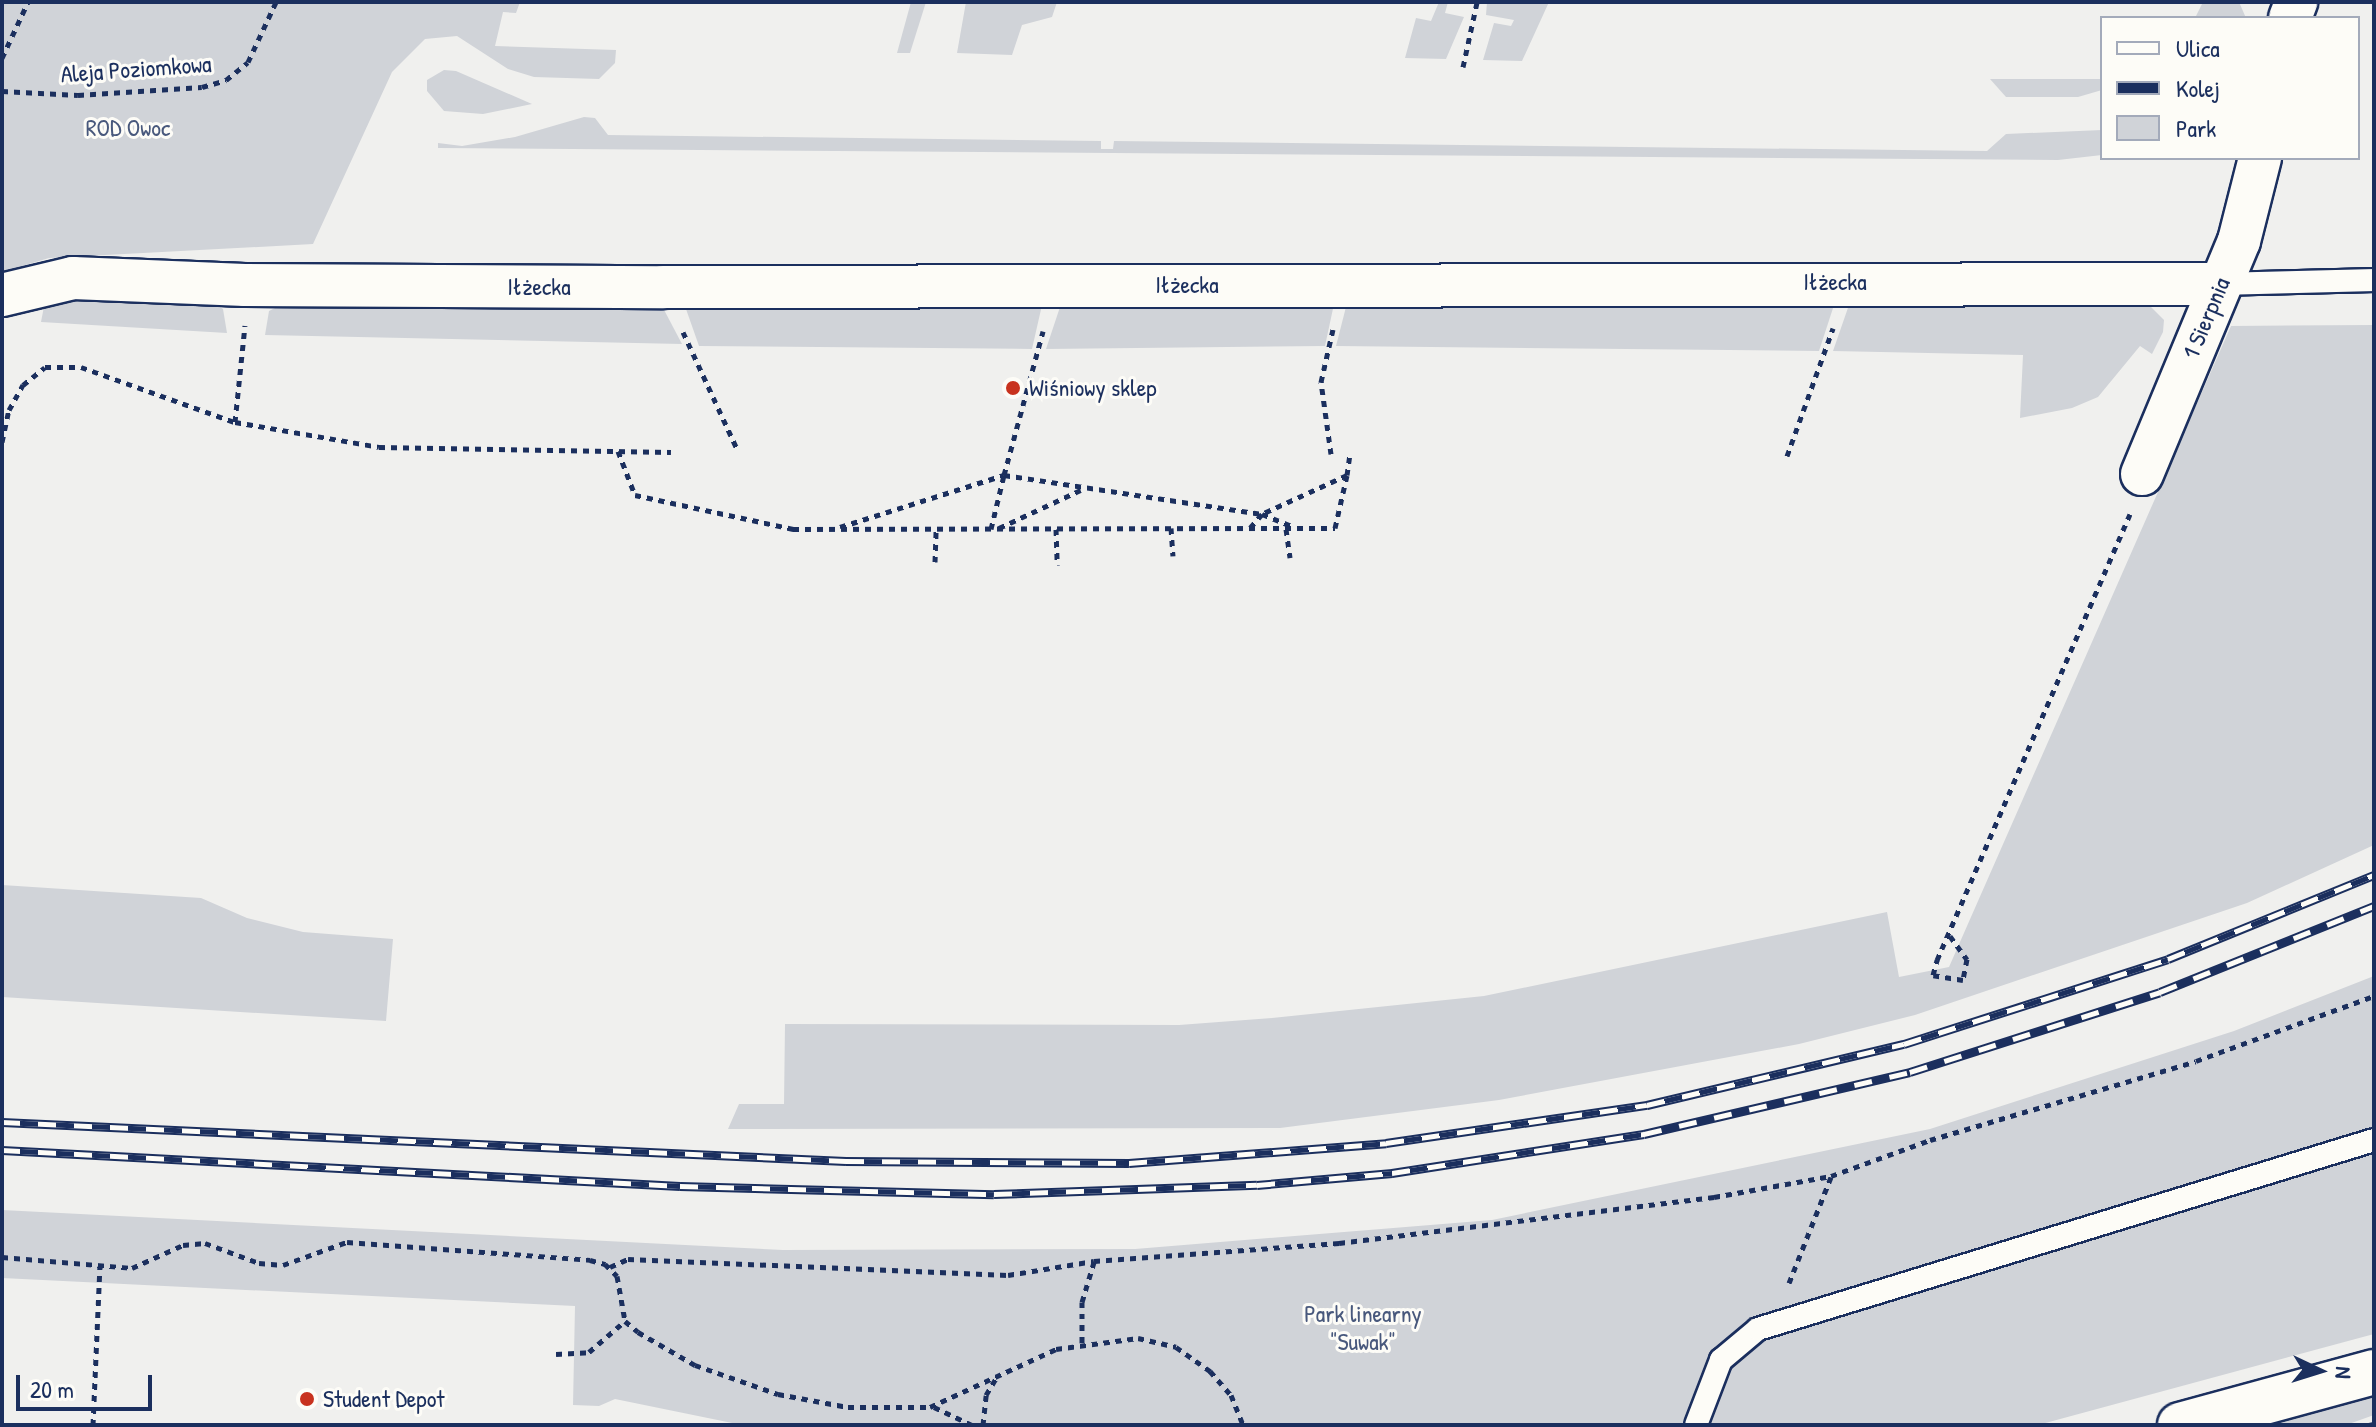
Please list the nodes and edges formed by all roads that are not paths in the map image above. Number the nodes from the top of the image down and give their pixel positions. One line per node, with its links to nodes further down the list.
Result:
1 (2260, 160): 3 (street, 1 Sierpnia)
2 (2374, 280): 3 (lane, Iłżecka)
3 (2220, 284): 4 (street, Iłżecka); 5 (street, 1 Sierpnia)
4 (2, 295)
5 (2142, 474)
6 (2374, 1140): 8 (lane)
7 (2374, 1372): 9 (street)
8 (1696, 1425)
9 (2180, 1425)

